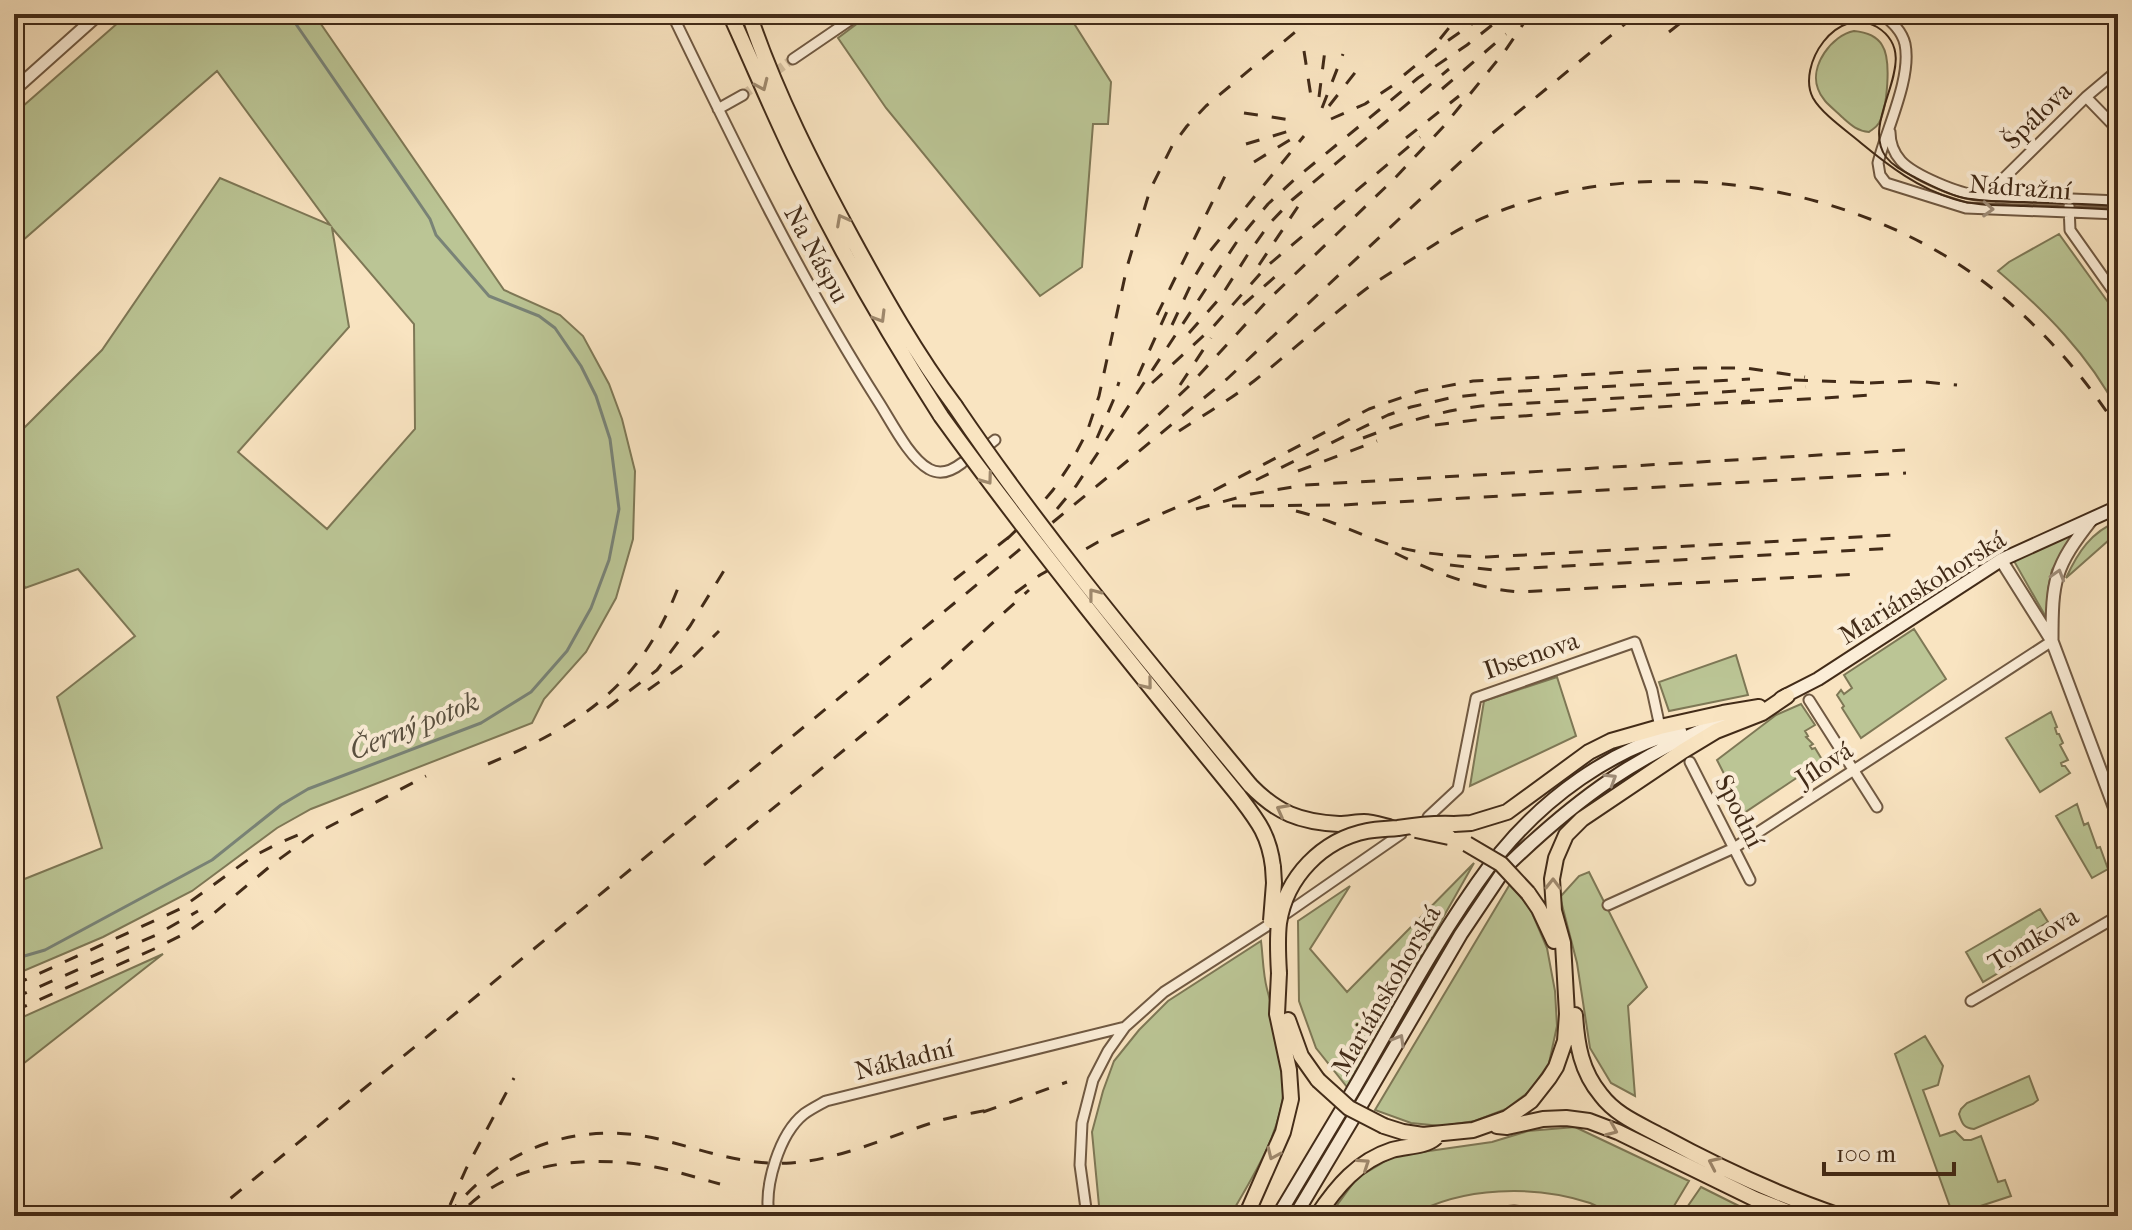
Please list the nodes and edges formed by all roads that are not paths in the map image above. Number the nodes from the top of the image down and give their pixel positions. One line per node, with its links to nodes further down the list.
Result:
1 (99, 14): 9 (street)
2 (672, 14): 12 (street, Na Náspu)
3 (730, 14): 48 (highway, one-way to 48, bridge)
4 (749, 14): 35 (highway, one-way to 4, bridge)
5 (859, 14): 7 (street)
6 (1882, 14): 13 (street, Nádražní)
7 (793, 59)
8 (2118, 70): 11 (street, Špálova)
9 (14, 90)
10 (743, 95): 12 (street)
11 (2086, 97): 14 (street); 15 (street, Špálova)
12 (718, 109): 21 (street, Na Náspu)
13 (1890, 128): 15 (street, Nádražní); 18 (street, Nádražní, one-way to 18)
14 (2118, 130)
15 (1996, 196): 16 (street, Nádražní)
16 (2069, 199): 17 (street, Nádražní); 18 (street)
17 (2118, 201)
18 (2068, 212): 19 (street, Nádražní); 20 (street)
19 (2118, 214)
20 (2118, 298)
21 (962, 463)
22 (2118, 507): 23 (main road, Mariánskohorská)
23 (2092, 519): 24 (main road, Mariánskohorská); 25 (street, one-way to 23)
24 (2001, 560): 25 (street); 26 (main road, Mariánskohorská)
25 (2052, 641): 31 (street, Jílová); 34 (street)
26 (1787, 696): 28 (main road, Mariánskohorská); 47 (highway, one-way to 26)
27 (1809, 700): 31 (street)
28 (1756, 709): 29 (highway); 38 (main road, Mariánskohorská); 39 (main road, Mariánskohorská, one-way to 28)
29 (1660, 727): 33 (street, Ibsenova); 36 (highway)
30 (1690, 762): 37 (street, Spodní)
31 (1854, 771): 32 (street); 37 (street, Jílová)
32 (1877, 807)
33 (1428, 817)
34 (2118, 817)
35 (1398, 831): 36 (highway, bridge); 44 (street); 48 (highway, bridge)
36 (1451, 831): 47 (highway, bridge)
37 (1734, 848): 42 (street, Spodní); 43 (street, Jílová)
38 (1500, 853)
39 (1511, 862)
40 (1491, 864): 60 (main road, Mariánskohorská)
41 (1502, 873): 61 (main road, Mariánskohorská, one-way to 41)
42 (1750, 880)
43 (1608, 905)
44 (1287, 913)
45 (2118, 916): 49 (street, Tomkova)
46 (1267, 926): 50 (street, Nákladní)
47 (1563, 960): 51 (highway); 53 (highway)
48 (1279, 973): 52 (highway, bridge); 55 (highway, one-way to 55)
49 (1971, 1001)
50 (1125, 1027): 56 (street, Nákladní); 57 (street, Nákladní)
51 (1486, 1127): 52 (highway); 53 (highway, one-way to 53)
52 (1433, 1137): 62 (highway, one-way to 52)
53 (1682, 1156): 54 (highway)
54 (1736, 1181): 65 (highway); 66 (highway)
55 (1260, 1183): 58 (street); 59 (highway)
56 (769, 1216)
57 (1087, 1216)
58 (1239, 1216)
59 (1246, 1216)
60 (1278, 1216)
61 (1295, 1216)
62 (1317, 1216)
63 (1470, 1216): 64 (street)
64 (1554, 1216)
65 (1798, 1216)
66 (1840, 1216)

